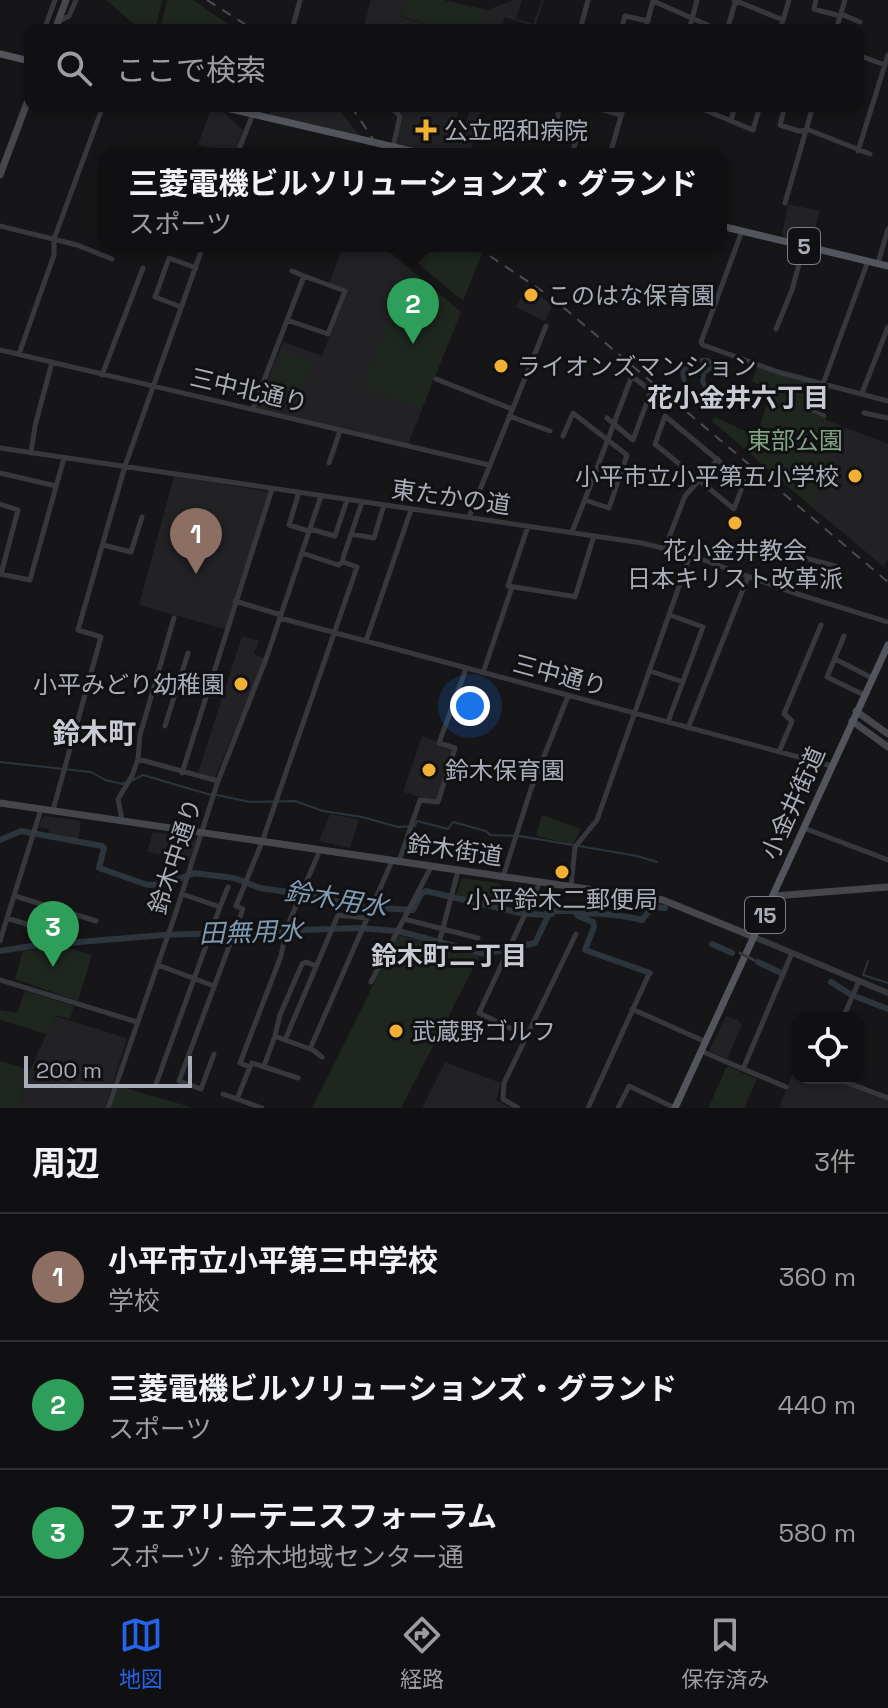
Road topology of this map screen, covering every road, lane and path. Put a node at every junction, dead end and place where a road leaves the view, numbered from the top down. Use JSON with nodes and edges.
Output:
{"nodes":[{"id":1,"x":55,"y":0,"type":"edge"},
{"id":2,"x":66,"y":0,"type":"edge"},
{"id":3,"x":76,"y":0,"type":"edge"},
{"id":4,"x":300,"y":0,"type":"edge"},
{"id":5,"x":588,"y":0,"type":"edge"},
{"id":6,"x":697,"y":0,"type":"edge"},
{"id":7,"x":735,"y":0,"type":"edge"},
{"id":8,"x":789,"y":0,"type":"edge"},
{"id":9,"x":816,"y":0,"type":"edge"},
{"id":10,"x":845,"y":0,"type":"edge"},
{"id":11,"x":654,"y":1,"type":"edge"},
{"id":12,"x":840,"y":15,"type":"junction"},
{"id":13,"x":692,"y":18,"type":"junction"},
{"id":14,"x":783,"y":20,"type":"junction"},
{"id":15,"x":648,"y":21,"type":"junction"},
{"id":16,"x":860,"y":22,"type":"dead end"},
{"id":17,"x":46,"y":24,"type":"edge"},
{"id":18,"x":57,"y":24,"type":"edge"},
{"id":19,"x":59,"y":24,"type":"edge"},
{"id":20,"x":294,"y":24,"type":"edge"},
{"id":21,"x":582,"y":24,"type":"edge"},
{"id":22,"x":623,"y":24,"type":"edge"},
{"id":23,"x":647,"y":24,"type":"edge"},
{"id":24,"x":690,"y":24,"type":"edge"},
{"id":25,"x":706,"y":24,"type":"edge"},
{"id":26,"x":729,"y":24,"type":"edge"},
{"id":27,"x":782,"y":24,"type":"edge"},
{"id":28,"x":838,"y":24,"type":"edge"},
{"id":29,"x":0,"y":54,"type":"edge"},
{"id":30,"x":888,"y":55,"type":"edge"},
{"id":31,"x":864,"y":57,"type":"edge"},
{"id":32,"x":24,"y":60,"type":"edge"},
{"id":33,"x":885,"y":65,"type":"junction"},
{"id":34,"x":24,"y":111,"type":"edge"},
{"id":35,"x":101,"y":112,"type":"edge"},
{"id":36,"x":244,"y":112,"type":"edge"},
{"id":37,"x":395,"y":112,"type":"edge"},
{"id":38,"x":559,"y":112,"type":"edge"},
{"id":39,"x":610,"y":112,"type":"edge"},
{"id":40,"x":622,"y":112,"type":"edge"},
{"id":41,"x":714,"y":112,"type":"edge"},
{"id":42,"x":733,"y":112,"type":"edge"},
{"id":43,"x":758,"y":112,"type":"edge"},
{"id":44,"x":783,"y":112,"type":"edge"},
{"id":45,"x":811,"y":112,"type":"edge"},
{"id":46,"x":253,"y":114,"type":"junction"},
{"id":47,"x":621,"y":115,"type":"junction"},
{"id":48,"x":731,"y":121,"type":"junction"},
{"id":49,"x":806,"y":132,"type":"junction"},
{"id":50,"x":393,"y":147,"type":"junction"},
{"id":51,"x":239,"y":148,"type":"edge"},
{"id":52,"x":397,"y":148,"type":"edge"},
{"id":53,"x":574,"y":148,"type":"edge"},
{"id":54,"x":612,"y":148,"type":"edge"},
{"id":55,"x":858,"y":151,"type":"junction"},
{"id":56,"x":870,"y":154,"type":"dead end"},
{"id":57,"x":0,"y":175,"type":"edge"},
{"id":58,"x":785,"y":203,"type":"dead end"},
{"id":59,"x":0,"y":226,"type":"edge"},
{"id":60,"x":727,"y":227,"type":"edge"},
{"id":61,"x":888,"y":229,"type":"edge"},
{"id":62,"x":743,"y":231,"type":"junction"},
{"id":63,"x":54,"y":239,"type":"junction"},
{"id":64,"x":804,"y":246,"type":"junction"},
{"id":65,"x":201,"y":252,"type":"edge"},
{"id":66,"x":112,"y":259,"type":"dead end"},
{"id":67,"x":868,"y":261,"type":"junction"},
{"id":68,"x":878,"y":263,"type":"junction"},
{"id":69,"x":888,"y":266,"type":"edge"},
{"id":70,"x":143,"y":268,"type":"dead end"},
{"id":71,"x":196,"y":268,"type":"junction"},
{"id":72,"x":292,"y":271,"type":"dead end"},
{"id":73,"x":304,"y":276,"type":"junction"},
{"id":74,"x":181,"y":307,"type":"junction"},
{"id":75,"x":287,"y":320,"type":"junction"},
{"id":76,"x":546,"y":326,"type":"dead end"},
{"id":77,"x":888,"y":327,"type":"edge"},
{"id":78,"x":776,"y":329,"type":"dead end"},
{"id":79,"x":0,"y":350,"type":"edge"},
{"id":80,"x":19,"y":354,"type":"junction"},
{"id":81,"x":52,"y":362,"type":"junction"},
{"id":82,"x":102,"y":375,"type":"junction"},
{"id":83,"x":436,"y":379,"type":"dead end"},
{"id":84,"x":823,"y":384,"type":"junction"},
{"id":85,"x":153,"y":387,"type":"junction"},
{"id":86,"x":862,"y":393,"type":"junction"},
{"id":87,"x":888,"y":401,"type":"edge"},
{"id":88,"x":253,"y":409,"type":"junction"},
{"id":89,"x":510,"y":412,"type":"junction"},
{"id":90,"x":864,"y":413,"type":"dead end"},
{"id":91,"x":825,"y":416,"type":"dead end"},
{"id":92,"x":607,"y":418,"type":"dead end"},
{"id":93,"x":888,"y":418,"type":"edge"},
{"id":94,"x":614,"y":423,"type":"junction"},
{"id":95,"x":340,"y":431,"type":"junction"},
{"id":96,"x":550,"y":431,"type":"dead end"},
{"id":97,"x":563,"y":436,"type":"dead end"},
{"id":98,"x":608,"y":441,"type":"junction"},
{"id":99,"x":0,"y":449,"type":"edge"},
{"id":100,"x":31,"y":453,"type":"junction"},
{"id":101,"x":64,"y":458,"type":"junction"},
{"id":102,"x":718,"y":459,"type":"junction"},
{"id":103,"x":329,"y":463,"type":"dead end"},
{"id":104,"x":489,"y":465,"type":"junction"},
{"id":105,"x":125,"y":466,"type":"junction"},
{"id":106,"x":0,"y":473,"type":"edge"},
{"id":107,"x":699,"y":481,"type":"junction"},
{"id":108,"x":56,"y":486,"type":"junction"},
{"id":109,"x":272,"y":489,"type":"junction"},
{"id":110,"x":299,"y":492,"type":"junction"},
{"id":111,"x":321,"y":496,"type":"junction"},
{"id":112,"x":347,"y":500,"type":"junction"},
{"id":113,"x":585,"y":500,"type":"junction"},
{"id":114,"x":362,"y":502,"type":"junction"},
{"id":115,"x":0,"y":504,"type":"edge"},
{"id":116,"x":384,"y":505,"type":"junction"},
{"id":117,"x":412,"y":509,"type":"junction"},
{"id":118,"x":142,"y":517,"type":"dead end"},
{"id":119,"x":469,"y":517,"type":"junction"},
{"id":120,"x":528,"y":526,"type":"junction"},
{"id":121,"x":309,"y":530,"type":"junction"},
{"id":122,"x":572,"y":532,"type":"junction"},
{"id":123,"x":351,"y":534,"type":"junction"},
{"id":124,"x":594,"y":536,"type":"junction"},
{"id":125,"x":103,"y":545,"type":"junction"},
{"id":126,"x":665,"y":548,"type":"junction"},
{"id":127,"x":302,"y":553,"type":"junction"},
{"id":128,"x":690,"y":555,"type":"junction"},
{"id":129,"x":801,"y":557,"type":"dead end"},
{"id":130,"x":343,"y":562,"type":"junction"},
{"id":131,"x":839,"y":567,"type":"dead end"},
{"id":132,"x":0,"y":574,"type":"edge"},
{"id":133,"x":748,"y":577,"type":"junction"},
{"id":134,"x":512,"y":587,"type":"junction"},
{"id":135,"x":235,"y":601,"type":"junction"},
{"id":136,"x":670,"y":615,"type":"junction"},
{"id":137,"x":281,"y":617,"type":"junction"},
{"id":138,"x":174,"y":618,"type":"dead end"},
{"id":139,"x":888,"y":622,"type":"edge"},
{"id":140,"x":821,"y":625,"type":"dead end"},
{"id":141,"x":334,"y":633,"type":"junction"},
{"id":142,"x":844,"y":636,"type":"dead end"},
{"id":143,"x":366,"y":641,"type":"junction"},
{"id":144,"x":888,"y":645,"type":"edge"},
{"id":145,"x":188,"y":653,"type":"dead end"},
{"id":146,"x":835,"y":659,"type":"junction"},
{"id":147,"x":466,"y":669,"type":"junction"},
{"id":148,"x":650,"y":671,"type":"junction"},
{"id":149,"x":483,"y":673,"type":"junction"},
{"id":150,"x":872,"y":678,"type":"junction"},
{"id":151,"x":683,"y":682,"type":"junction"},
{"id":152,"x":864,"y":695,"type":"junction"},
{"id":153,"x":568,"y":696,"type":"junction"},
{"id":154,"x":856,"y":711,"type":"junction"},
{"id":155,"x":635,"y":714,"type":"junction"},
{"id":156,"x":852,"y":721,"type":"junction"},
{"id":157,"x":668,"y":722,"type":"junction"},
{"id":158,"x":165,"y":726,"type":"dead end"},
{"id":159,"x":688,"y":728,"type":"junction"},
{"id":160,"x":888,"y":734,"type":"edge"},
{"id":161,"x":888,"y":747,"type":"edge"},
{"id":162,"x":779,"y":752,"type":"junction"},
{"id":163,"x":138,"y":759,"type":"junction"},
{"id":164,"x":832,"y":766,"type":"junction"},
{"id":165,"x":182,"y":773,"type":"junction"},
{"id":166,"x":218,"y":781,"type":"junction"},
{"id":167,"x":0,"y":803,"type":"edge"},
{"id":168,"x":41,"y":809,"type":"junction"},
{"id":169,"x":53,"y":810,"type":"junction"},
{"id":170,"x":122,"y":821,"type":"junction"},
{"id":171,"x":804,"y":828,"type":"junction"},
{"id":172,"x":202,"y":833,"type":"junction"},
{"id":173,"x":262,"y":842,"type":"junction"},
{"id":174,"x":320,"y":850,"type":"junction"},
{"id":175,"x":888,"y":860,"type":"edge"},
{"id":176,"x":395,"y":861,"type":"junction"},
{"id":177,"x":431,"y":867,"type":"junction"},
{"id":178,"x":458,"y":871,"type":"junction"},
{"id":179,"x":503,"y":877,"type":"junction"},
{"id":180,"x":540,"y":882,"type":"junction"},
{"id":181,"x":228,"y":887,"type":"dead end"},
{"id":182,"x":570,"y":887,"type":"junction"},
{"id":183,"x":888,"y":887,"type":"edge"},
{"id":184,"x":182,"y":894,"type":"junction"},
{"id":185,"x":15,"y":896,"type":"junction"},
{"id":186,"x":774,"y":896,"type":"junction"},
{"id":187,"x":220,"y":907,"type":"junction"},
{"id":188,"x":75,"y":915,"type":"junction"},
{"id":189,"x":7,"y":918,"type":"junction"},
{"id":190,"x":367,"y":918,"type":"junction"},
{"id":191,"x":404,"y":919,"type":"junction"},
{"id":192,"x":96,"y":921,"type":"dead end"},
{"id":193,"x":443,"y":930,"type":"junction"},
{"id":194,"x":576,"y":934,"type":"dead end"},
{"id":195,"x":754,"y":937,"type":"junction"},
{"id":196,"x":478,"y":938,"type":"dead end"},
{"id":197,"x":440,"y":939,"type":"dead end"},
{"id":198,"x":0,"y":941,"type":"edge"},
{"id":199,"x":740,"y":953,"type":"dead end"},
{"id":200,"x":792,"y":953,"type":"junction"},
{"id":201,"x":754,"y":960,"type":"dead end"},
{"id":202,"x":158,"y":965,"type":"junction"},
{"id":203,"x":316,"y":966,"type":"junction"},
{"id":204,"x":648,"y":976,"type":"dead end"},
{"id":205,"x":195,"y":979,"type":"junction"},
{"id":206,"x":0,"y":980,"type":"edge"},
{"id":207,"x":859,"y":981,"type":"junction"},
{"id":208,"x":371,"y":982,"type":"dead end"},
{"id":209,"x":214,"y":986,"type":"junction"},
{"id":210,"x":888,"y":993,"type":"edge"},
{"id":211,"x":632,"y":1009,"type":"junction"},
{"id":212,"x":846,"y":1012,"type":"edge"},
{"id":213,"x":137,"y":1022,"type":"junction"},
{"id":214,"x":275,"y":1036,"type":"junction"},
{"id":215,"x":527,"y":1036,"type":"junction"},
{"id":216,"x":285,"y":1040,"type":"junction"},
{"id":217,"x":706,"y":1042,"type":"junction"},
{"id":218,"x":310,"y":1049,"type":"junction"},
{"id":219,"x":701,"y":1051,"type":"junction"},
{"id":220,"x":214,"y":1054,"type":"dead end"},
{"id":221,"x":322,"y":1057,"type":"dead end"},
{"id":222,"x":264,"y":1066,"type":"junction"},
{"id":223,"x":250,"y":1067,"type":"junction"},
{"id":224,"x":743,"y":1069,"type":"junction"},
{"id":225,"x":298,"y":1078,"type":"dead end"},
{"id":226,"x":156,"y":1084,"type":"dead end"},
{"id":227,"x":851,"y":1084,"type":"edge"},
{"id":228,"x":786,"y":1087,"type":"dead end"},
{"id":229,"x":223,"y":1094,"type":"dead end"},
{"id":230,"x":888,"y":1098,"type":"edge"},
{"id":231,"x":237,"y":1099,"type":"junction"},
{"id":232,"x":108,"y":1108,"type":"edge"},
{"id":233,"x":262,"y":1108,"type":"edge"},
{"id":234,"x":518,"y":1108,"type":"edge"},
{"id":235,"x":588,"y":1108,"type":"edge"},
{"id":236,"x":618,"y":1108,"type":"edge"},
{"id":237,"x":675,"y":1108,"type":"edge"}],
"edges":[{"from":1,"to":17,"type":"street"},
{"from":2,"to":18,"type":"main road"},
{"from":3,"to":19,"type":"street"},
{"from":4,"to":20,"type":"street"},
{"from":5,"to":21,"type":"street"},
{"from":6,"to":13,"type":"street"},
{"from":7,"to":14,"type":"street"},
{"from":7,"to":26,"type":"street"},
{"from":8,"to":14,"type":"street"},
{"from":9,"to":12,"type":"street"},
{"from":10,"to":12,"type":"street"},
{"from":11,"to":13,"type":"street"},
{"from":11,"to":15,"type":"street"},
{"from":12,"to":16,"type":"street"},
{"from":12,"to":28,"type":"street"},
{"from":13,"to":24,"type":"street"},
{"from":13,"to":25,"type":"street"},
{"from":14,"to":27,"type":"street"},
{"from":15,"to":22,"type":"street"},
{"from":15,"to":23,"type":"street"},
{"from":29,"to":32,"type":"main road"},
{"from":30,"to":33,"type":"street"},
{"from":31,"to":33,"type":"street"},
{"from":33,"to":55,"type":"street"},
{"from":34,"to":57,"type":"main road"},
{"from":35,"to":63,"type":"street"},
{"from":36,"to":46,"type":"main road"},
{"from":37,"to":50,"type":"street"},
{"from":38,"to":53,"type":"street"},
{"from":39,"to":47,"type":"street"},
{"from":40,"to":47,"type":"street"},
{"from":41,"to":48,"type":"street"},
{"from":42,"to":48,"type":"street"},
{"from":43,"to":48,"type":"street"},
{"from":44,"to":49,"type":"street"},
{"from":45,"to":49,"type":"street"},
{"from":46,"to":50,"type":"main road"},
{"from":46,"to":51,"type":"street"},
{"from":47,"to":54,"type":"street"},
{"from":49,"to":55,"type":"street"},
{"from":49,"to":58,"type":"street"},
{"from":50,"to":52,"type":"main road"},
{"from":55,"to":56,"type":"street"},
{"from":59,"to":63,"type":"street"},
{"from":60,"to":62,"type":"main road","number":"5"},
{"from":61,"to":68,"type":"street"},
{"from":62,"to":64,"type":"main road","number":"5"},
{"from":62,"to":84,"type":"street"},
{"from":63,"to":66,"type":"street"},
{"from":63,"to":80,"type":"street"},
{"from":64,"to":67,"type":"main road","number":"5"},
{"from":64,"to":78,"type":"street"},
{"from":65,"to":71,"type":"street"},
{"from":67,"to":68,"type":"main road","number":"5"},
{"from":67,"to":84,"type":"street"},
{"from":68,"to":69,"type":"main road","number":"5"},
{"from":70,"to":82,"type":"street"},
{"from":71,"to":74,"type":"street"},
{"from":71,"to":74,"type":"street"},
{"from":72,"to":73,"type":"street"},
{"from":73,"to":75,"type":"street"},
{"from":73,"to":75,"type":"street"},
{"from":74,"to":85,"type":"street"},
{"from":75,"to":88,"type":"street"},
{"from":76,"to":89,"type":"street"},
{"from":77,"to":86,"type":"street"},
{"from":79,"to":80,"type":"street","name":"三中北通り"},
{"from":80,"to":81,"type":"street","name":"三中北通り"},
{"from":81,"to":82,"type":"street","name":"三中北通り"},
{"from":81,"to":100,"type":"street"},
{"from":82,"to":85,"type":"street","name":"三中北通り"},
{"from":83,"to":89,"type":"street"},
{"from":84,"to":86,"type":"street"},
{"from":84,"to":91,"type":"street"},
{"from":85,"to":88,"type":"street","name":"三中北通り"},
{"from":85,"to":105,"type":"street"},
{"from":86,"to":87,"type":"street"},
{"from":88,"to":95,"type":"street","name":"三中北通り"},
{"from":89,"to":96,"type":"street"},
{"from":89,"to":104,"type":"street"},
{"from":90,"to":93,"type":"street"},
{"from":92,"to":94,"type":"street"},
{"from":94,"to":94,"type":"street"},
{"from":94,"to":98,"type":"street"},
{"from":95,"to":103,"type":"street"},
{"from":95,"to":104,"type":"street","name":"三中北通り"},
{"from":97,"to":98,"type":"street"},
{"from":98,"to":113,"type":"street"},
{"from":98,"to":113,"type":"street"},
{"from":99,"to":100,"type":"street","name":"東たかの道"},
{"from":100,"to":101,"type":"street","name":"東たかの道"},
{"from":101,"to":105,"type":"street","name":"東たかの道"},
{"from":101,"to":108,"type":"street"},
{"from":102,"to":107,"type":"street"},
{"from":102,"to":107,"type":"street"},
{"from":102,"to":107,"type":"street"},
{"from":104,"to":119,"type":"street"},
{"from":105,"to":109,"type":"street","name":"東たかの道"},
{"from":105,"to":125,"type":"street"},
{"from":106,"to":108,"type":"street"},
{"from":107,"to":126,"type":"street"},
{"from":108,"to":132,"type":"street"},
{"from":109,"to":110,"type":"street","name":"東たかの道"},
{"from":109,"to":135,"type":"street"},
{"from":110,"to":111,"type":"street","name":"東たかの道"},
{"from":110,"to":121,"type":"street"},
{"from":111,"to":112,"type":"street","name":"東たかの道"},
{"from":111,"to":121,"type":"street","name":"鈴木中通り"},
{"from":112,"to":114,"type":"street","name":"東たかの道"},
{"from":112,"to":121,"type":"street"},
{"from":113,"to":122,"type":"street"},
{"from":114,"to":116,"type":"street","name":"東たかの道"},
{"from":114,"to":123,"type":"street"},
{"from":115,"to":132,"type":"street"},
{"from":116,"to":117,"type":"street","name":"東たかの道"},
{"from":116,"to":123,"type":"street"},
{"from":117,"to":119,"type":"street","name":"東たかの道"},
{"from":117,"to":143,"type":"street"},
{"from":118,"to":125,"type":"street"},
{"from":119,"to":120,"type":"street","name":"東たかの道"},
{"from":120,"to":122,"type":"street","name":"東たかの道"},
{"from":120,"to":134,"type":"street"},
{"from":121,"to":127,"type":"street","name":"鈴木中通り"},
{"from":122,"to":124,"type":"street","name":"東たかの道"},
{"from":123,"to":130,"type":"street"},
{"from":124,"to":126,"type":"street","name":"東たかの道"},
{"from":124,"to":134,"type":"street"},
{"from":125,"to":169,"type":"street"},
{"from":126,"to":128,"type":"street","name":"東たかの道"},
{"from":127,"to":130,"type":"street"},
{"from":127,"to":137,"type":"street","name":"鈴木中通り"},
{"from":128,"to":133,"type":"street","name":"東たかの道"},
{"from":128,"to":136,"type":"street"},
{"from":129,"to":131,"type":"street"},
{"from":130,"to":141,"type":"street"},
{"from":133,"to":139,"type":"street","name":"東たかの道"},
{"from":133,"to":159,"type":"street"},
{"from":134,"to":149,"type":"street"},
{"from":135,"to":137,"type":"street","name":"三中通り"},
{"from":135,"to":165,"type":"street"},
{"from":136,"to":148,"type":"street"},
{"from":136,"to":151,"type":"street"},
{"from":137,"to":141,"type":"street","name":"三中通り"},
{"from":137,"to":166,"type":"street","name":"鈴木中通り"},
{"from":138,"to":163,"type":"street"},
{"from":140,"to":162,"type":"street"},
{"from":141,"to":143,"type":"street","name":"三中通り"},
{"from":141,"to":173,"type":"street"},
{"from":142,"to":146,"type":"street"},
{"from":143,"to":147,"type":"street","name":"三中通り"},
{"from":144,"to":150,"type":"main road","name":"小金井街道","number":"15"},
{"from":145,"to":158,"type":"street"},
{"from":146,"to":150,"type":"street"},
{"from":146,"to":152,"type":"street"},
{"from":147,"to":149,"type":"street","name":"三中通り"},
{"from":147,"to":176,"type":"street"},
{"from":148,"to":151,"type":"street"},
{"from":148,"to":155,"type":"street"},
{"from":149,"to":153,"type":"street","name":"三中通り"},
{"from":150,"to":152,"type":"main road","name":"小金井街道","number":"15"},
{"from":151,"to":157,"type":"street"},
{"from":152,"to":154,"type":"main road","name":"小金井街道","number":"15"},
{"from":153,"to":155,"type":"street","name":"三中通り"},
{"from":153,"to":179,"type":"street"},
{"from":154,"to":156,"type":"main road","name":"小金井街道","number":"15"},
{"from":154,"to":160,"type":"main road"},
{"from":155,"to":157,"type":"street","name":"三中通り"},
{"from":155,"to":182,"type":"street"},
{"from":156,"to":161,"type":"main road"},
{"from":156,"to":164,"type":"main road","name":"小金井街道","number":"15"},
{"from":157,"to":159,"type":"street","name":"三中通り"},
{"from":159,"to":162,"type":"street","name":"三中通り"},
{"from":162,"to":164,"type":"street","name":"三中通り"},
{"from":163,"to":165,"type":"street"},
{"from":163,"to":170,"type":"street"},
{"from":164,"to":171,"type":"main road","name":"小金井街道","number":"15"},
{"from":165,"to":166,"type":"street"},
{"from":166,"to":172,"type":"street","name":"鈴木中通り"},
{"from":167,"to":168,"type":"main road","name":"鈴木街道"},
{"from":168,"to":169,"type":"main road","name":"鈴木街道"},
{"from":168,"to":185,"type":"street"},
{"from":169,"to":170,"type":"main road","name":"鈴木街道"},
{"from":170,"to":172,"type":"main road","name":"鈴木街道"},
{"from":171,"to":175,"type":"street"},
{"from":171,"to":186,"type":"main road","name":"小金井街道","number":"15"},
{"from":172,"to":173,"type":"main road","name":"鈴木街道"},
{"from":172,"to":184,"type":"street","name":"鈴木中通り"},
{"from":173,"to":174,"type":"main road","name":"鈴木街道"},
{"from":173,"to":209,"type":"street"},
{"from":174,"to":176,"type":"main road","name":"鈴木街道"},
{"from":174,"to":223,"type":"street"},
{"from":176,"to":177,"type":"main road","name":"鈴木街道"},
{"from":176,"to":190,"type":"street"},
{"from":177,"to":178,"type":"main road","name":"鈴木街道"},
{"from":177,"to":191,"type":"street"},
{"from":178,"to":179,"type":"main road","name":"鈴木街道"},
{"from":178,"to":193,"type":"street"},
{"from":179,"to":180,"type":"main road","name":"鈴木街道"},
{"from":180,"to":182,"type":"main road","name":"鈴木街道"},
{"from":180,"to":215,"type":"street"},
{"from":181,"to":187,"type":"street"},
{"from":182,"to":195,"type":"main road","name":"鈴木街道"},
{"from":183,"to":186,"type":"main road"},
{"from":184,"to":187,"type":"street"},
{"from":184,"to":202,"type":"street","name":"鈴木中通り"},
{"from":185,"to":188,"type":"street"},
{"from":185,"to":189,"type":"street"},
{"from":186,"to":195,"type":"main road","name":"小金井街道","number":"15"},
{"from":187,"to":205,"type":"street"},
{"from":188,"to":189,"type":"street"},
{"from":188,"to":192,"type":"street"},
{"from":189,"to":198,"type":"street"},
{"from":190,"to":203,"type":"street"},
{"from":190,"to":218,"type":"street"},
{"from":191,"to":193,"type":"street"},
{"from":191,"to":208,"type":"street"},
{"from":193,"to":196,"type":"street"},
{"from":193,"to":197,"type":"street"},
{"from":194,"to":215,"type":"street"},
{"from":195,"to":200,"type":"street","name":"鈴木街道"},
{"from":195,"to":217,"type":"main road","name":"小金井街道","number":"15"},
{"from":199,"to":201,"type":"street","bridge":true},
{"from":200,"to":207,"type":"street","name":"鈴木街道"},
{"from":200,"to":224,"type":"street"},
{"from":202,"to":205,"type":"street"},
{"from":202,"to":213,"type":"street","name":"鈴木中通り"},
{"from":203,"to":214,"type":"street"},
{"from":203,"to":216,"type":"street"},
{"from":204,"to":211,"type":"street"},
{"from":205,"to":209,"type":"street"},
{"from":205,"to":226,"type":"street"},
{"from":206,"to":213,"type":"street"},
{"from":207,"to":210,"type":"street","name":"鈴木街道"},
{"from":207,"to":212,"type":"street"},
{"from":209,"to":220,"type":"street"},
{"from":211,"to":217,"type":"street"},
{"from":211,"to":235,"type":"street"},
{"from":213,"to":232,"type":"street","name":"鈴木中通り"},
{"from":214,"to":216,"type":"street"},
{"from":214,"to":222,"type":"street"},
{"from":215,"to":234,"type":"street"},
{"from":216,"to":218,"type":"street"},
{"from":217,"to":219,"type":"main road","name":"小金井街道","number":"15"},
{"from":218,"to":221,"type":"street"},
{"from":219,"to":224,"type":"street"},
{"from":219,"to":237,"type":"main road","name":"小金井街道","number":"15"},
{"from":222,"to":223,"type":"street"},
{"from":222,"to":225,"type":"street"},
{"from":223,"to":231,"type":"street"},
{"from":224,"to":228,"type":"street"},
{"from":227,"to":230,"type":"street"},
{"from":229,"to":231,"type":"street"},
{"from":231,"to":233,"type":"street"},
{"from":236,"to":237,"type":"street"}]}
